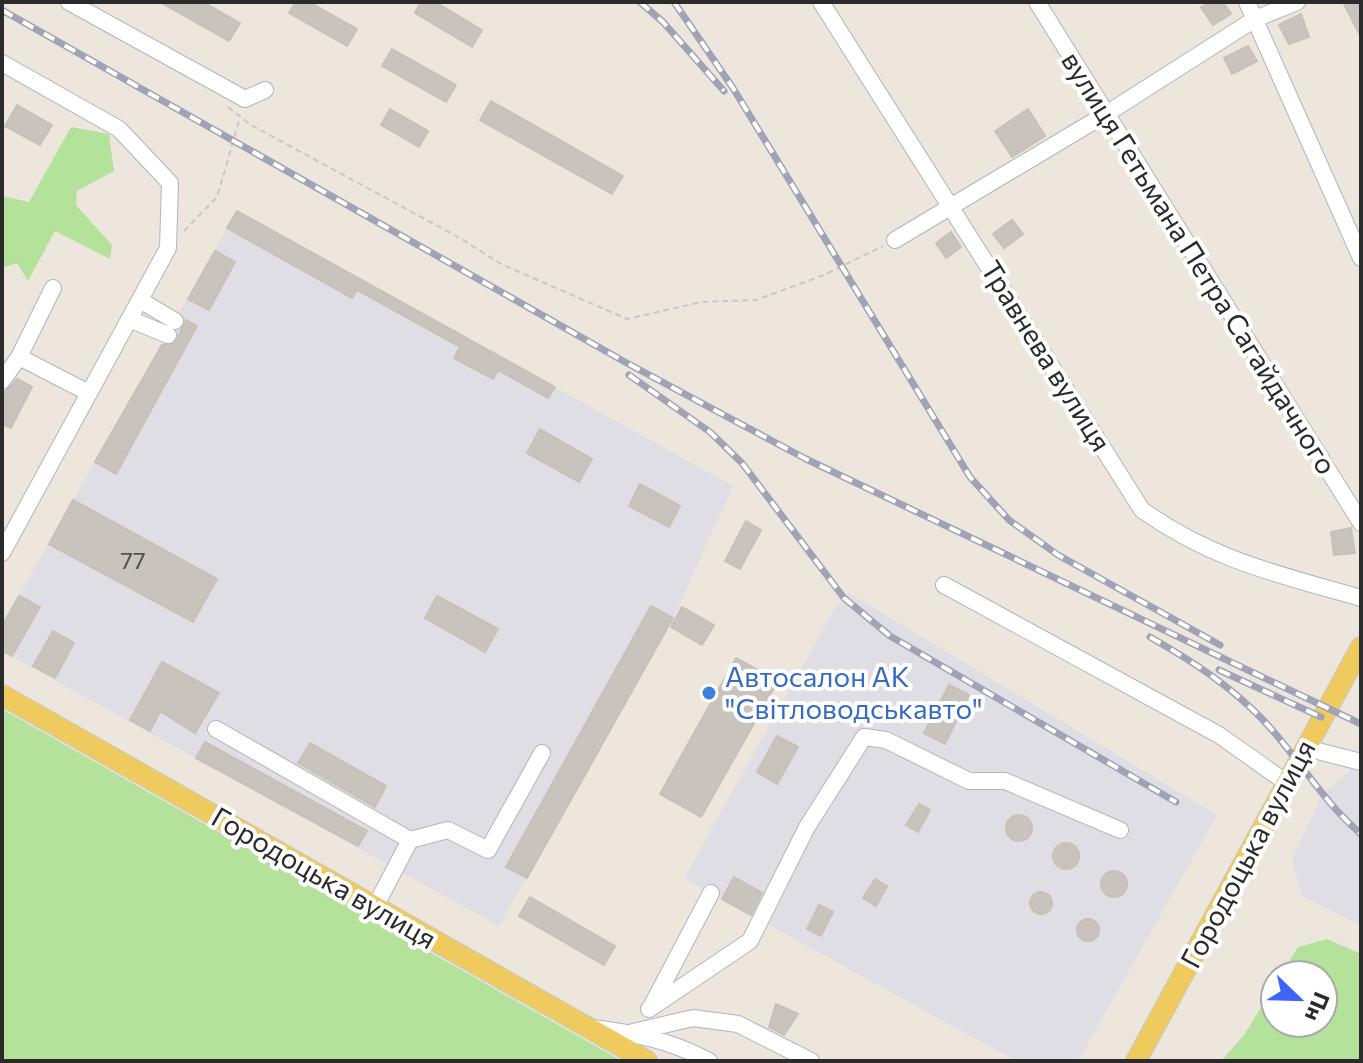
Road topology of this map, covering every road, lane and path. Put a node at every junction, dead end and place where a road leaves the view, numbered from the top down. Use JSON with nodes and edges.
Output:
{"nodes":[{"id":1,"x":69,"y":2,"type":"edge"},
{"id":2,"x":821,"y":2,"type":"edge"},
{"id":3,"x":1037,"y":2,"type":"edge"},
{"id":4,"x":1247,"y":2,"type":"edge"},
{"id":5,"x":1297,"y":2,"type":"edge"},
{"id":6,"x":1255,"y":19,"type":"junction"},
{"id":7,"x":2,"y":63,"type":"edge"},
{"id":8,"x":265,"y":90,"type":"dead end"},
{"id":9,"x":218,"y":99,"type":"dead end"},
{"id":10,"x":1106,"y":114,"type":"junction"},
{"id":11,"x":240,"y":117,"type":"junction"},
{"id":12,"x":953,"y":207,"type":"junction"},
{"id":13,"x":895,"y":240,"type":"joint"},
{"id":14,"x":168,"y":248,"type":"junction"},
{"id":15,"x":1361,"y":258,"type":"edge"},
{"id":16,"x":53,"y":288,"type":"dead end"},
{"id":17,"x":140,"y":300,"type":"junction"},
{"id":18,"x":129,"y":319,"type":"junction"},
{"id":19,"x":19,"y":357,"type":"junction"},
{"id":20,"x":2,"y":381,"type":"edge"},
{"id":21,"x":89,"y":393,"type":"junction"},
{"id":22,"x":1361,"y":523,"type":"edge"},
{"id":23,"x":2,"y":553,"type":"edge"},
{"id":24,"x":944,"y":585,"type":"dead end"},
{"id":25,"x":1361,"y":598,"type":"edge"},
{"id":26,"x":1361,"y":647,"type":"edge"},
{"id":27,"x":2,"y":695,"type":"edge"},
{"id":28,"x":216,"y":729,"type":"dead end"},
{"id":29,"x":1306,"y":748,"type":"junction"},
{"id":30,"x":542,"y":753,"type":"dead end"},
{"id":31,"x":1361,"y":762,"type":"edge"},
{"id":32,"x":1287,"y":783,"type":"junction"},
{"id":33,"x":1120,"y":830,"type":"dead end"},
{"id":34,"x":410,"y":840,"type":"junction"},
{"id":35,"x":711,"y":893,"type":"dead end"},
{"id":36,"x":375,"y":907,"type":"junction"},
{"id":37,"x":649,"y":1009,"type":"junction"},
{"id":38,"x":587,"y":1028,"type":"junction"},
{"id":39,"x":629,"y":1033,"type":"junction"},
{"id":40,"x":647,"y":1061,"type":"edge"},
{"id":41,"x":709,"y":1061,"type":"edge"},
{"id":42,"x":811,"y":1061,"type":"edge"},
{"id":43,"x":1136,"y":1061,"type":"edge"}],
"edges":[{"from":1,"to":8,"type":"street"},
{"from":2,"to":12,"type":"street","name":"Травнева вулиця"},
{"from":3,"to":10,"type":"street","name":"вулиця Гетьмана Петра Сагайдачного"},
{"from":4,"to":6,"type":"street"},
{"from":5,"to":6,"type":"street"},
{"from":6,"to":10,"type":"street"},
{"from":6,"to":15,"type":"street"},
{"from":7,"to":14,"type":"street"},
{"from":9,"to":11,"type":"path"},
{"from":10,"to":12,"type":"street"},
{"from":10,"to":22,"type":"street","name":"вулиця Гетьмана Петра Сагайдачного"},
{"from":11,"to":13,"type":"path"},
{"from":11,"to":14,"type":"path"},
{"from":12,"to":13,"type":"street"},
{"from":12,"to":25,"type":"street","name":"Травнева вулиця"},
{"from":14,"to":17,"type":"street"},
{"from":16,"to":19,"type":"street"},
{"from":17,"to":18,"type":"street"},
{"from":17,"to":18,"type":"street"},
{"from":18,"to":21,"type":"street"},
{"from":19,"to":20,"type":"street"},
{"from":19,"to":21,"type":"street"},
{"from":21,"to":23,"type":"street"},
{"from":24,"to":32,"type":"street"},
{"from":26,"to":29,"type":"main road","name":"Городоцька вулиця"},
{"from":27,"to":36,"type":"main road","name":"Городоцька вулиця"},
{"from":28,"to":34,"type":"street"},
{"from":29,"to":31,"type":"street"},
{"from":29,"to":32,"type":"main road","name":"Городоцька вулиця"},
{"from":30,"to":34,"type":"street"},
{"from":32,"to":43,"type":"main road","name":"Городоцька вулиця"},
{"from":33,"to":37,"type":"street"},
{"from":34,"to":36,"type":"street"},
{"from":35,"to":37,"type":"street"},
{"from":36,"to":38,"type":"main road","name":"Городоцька вулиця"},
{"from":37,"to":39,"type":"street"},
{"from":38,"to":39,"type":"street"},
{"from":38,"to":40,"type":"main road","name":"Городоцька вулиця"},
{"from":39,"to":41,"type":"street"},
{"from":39,"to":42,"type":"street"}]}
